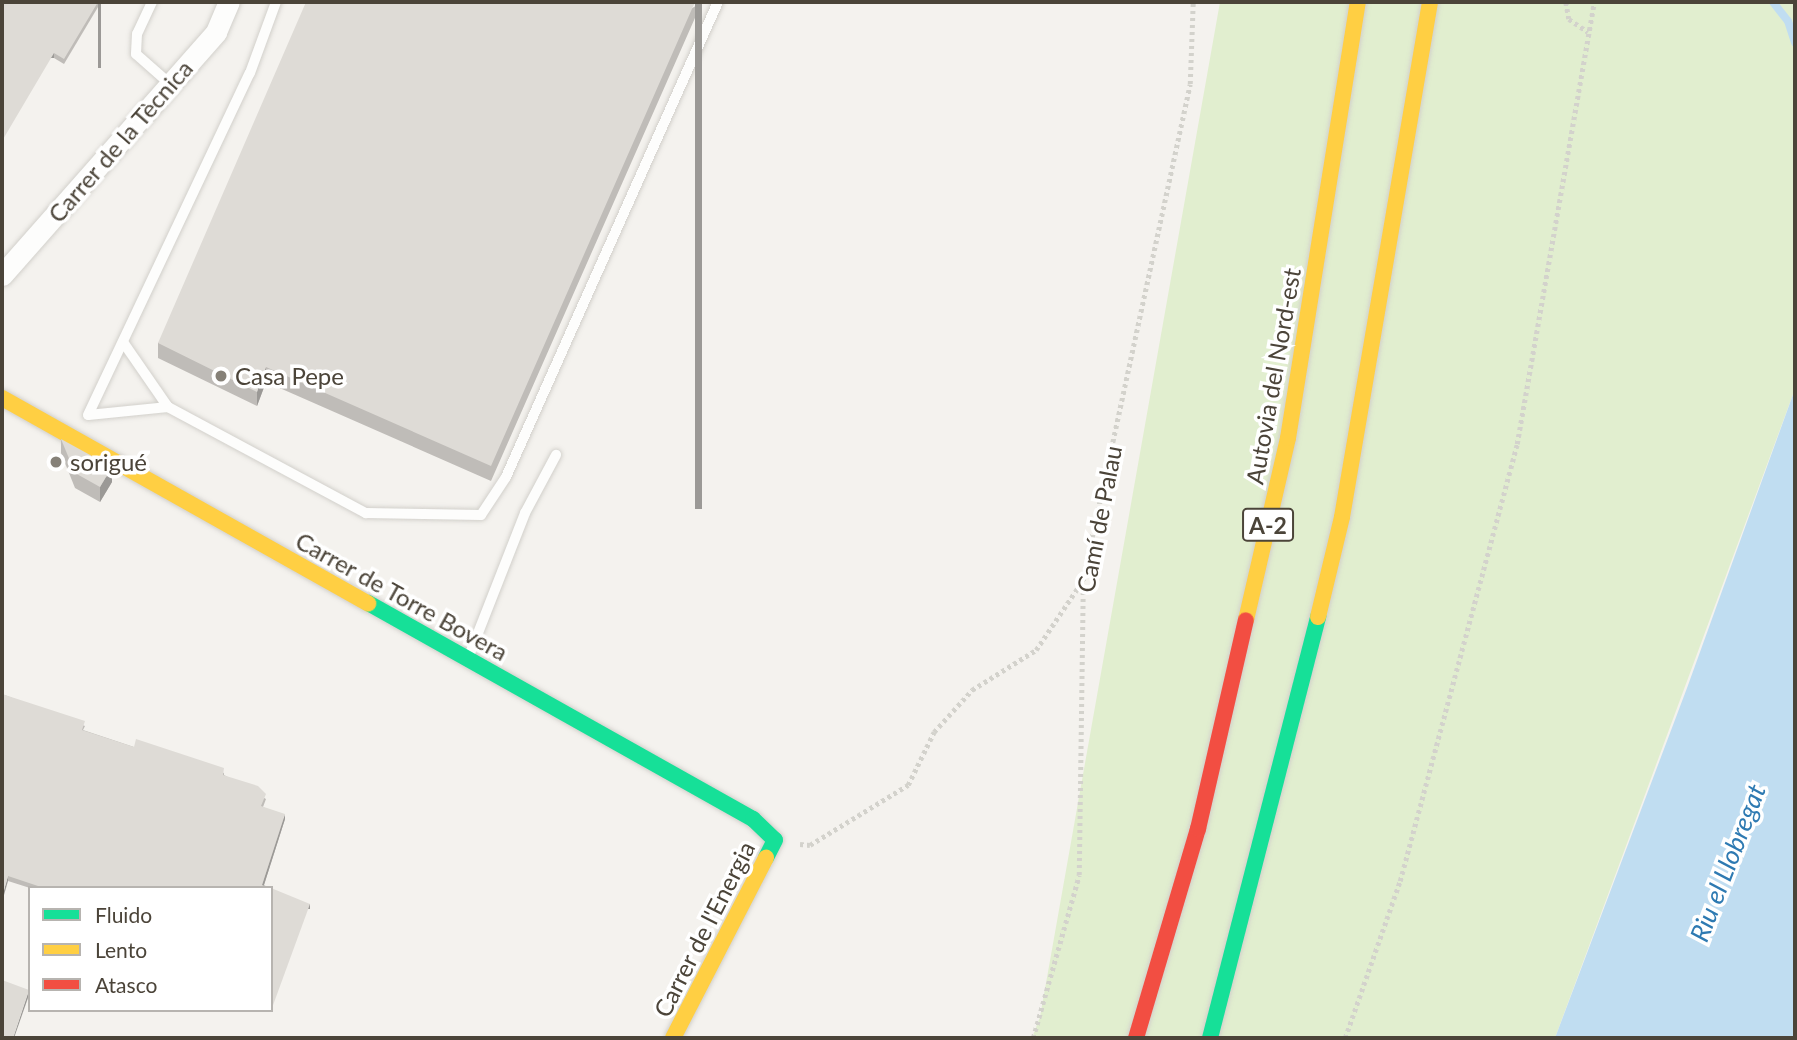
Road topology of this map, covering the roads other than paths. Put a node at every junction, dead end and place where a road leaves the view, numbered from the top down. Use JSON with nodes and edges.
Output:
{"nodes":[{"id":1,"x":152,"y":2,"type":"edge"},
{"id":2,"x":229,"y":2,"type":"edge"},
{"id":3,"x":275,"y":2,"type":"edge"},
{"id":4,"x":718,"y":2,"type":"edge"},
{"id":5,"x":1358,"y":2,"type":"edge"},
{"id":6,"x":1430,"y":2,"type":"edge"},
{"id":7,"x":170,"y":84,"type":"junction"},
{"id":8,"x":2,"y":275,"type":"edge"},
{"id":9,"x":123,"y":342,"type":"junction"},
{"id":10,"x":2,"y":398,"type":"edge"},
{"id":11,"x":167,"y":407,"type":"junction"},
{"id":12,"x":88,"y":415,"type":"junction"},
{"id":13,"x":75,"y":440,"type":"junction"},
{"id":14,"x":556,"y":455,"type":"dead end"},
{"id":15,"x":467,"y":659,"type":"junction"},
{"id":16,"x":775,"y":840,"type":"joint"},
{"id":17,"x":673,"y":1038,"type":"edge"},
{"id":18,"x":1136,"y":1038,"type":"edge"},
{"id":19,"x":1210,"y":1038,"type":"edge"}],
"edges":[{"from":1,"to":7,"type":"lane"},
{"from":2,"to":7,"type":"street","name":"Carrer de la Tècnica"},
{"from":3,"to":9,"type":"lane"},
{"from":4,"to":11,"type":"lane"},
{"from":5,"to":18,"type":"main road","name":"Autovia del Nord-est","number":"A-2"},
{"from":6,"to":19,"type":"main road"},
{"from":7,"to":8,"type":"street","name":"Carrer de la Tècnica"},
{"from":9,"to":11,"type":"lane"},
{"from":9,"to":12,"type":"lane"},
{"from":10,"to":13,"type":"main road","name":"Carrer de Torre Bovera"},
{"from":11,"to":12,"type":"lane"},
{"from":12,"to":13,"type":"lane"},
{"from":13,"to":15,"type":"main road","name":"Carrer de Torre Bovera"},
{"from":14,"to":15,"type":"lane"},
{"from":15,"to":16,"type":"main road","name":"Carrer de Torre Bovera"},
{"from":16,"to":17,"type":"main road","name":"Carrer de l'Energia"}]}
